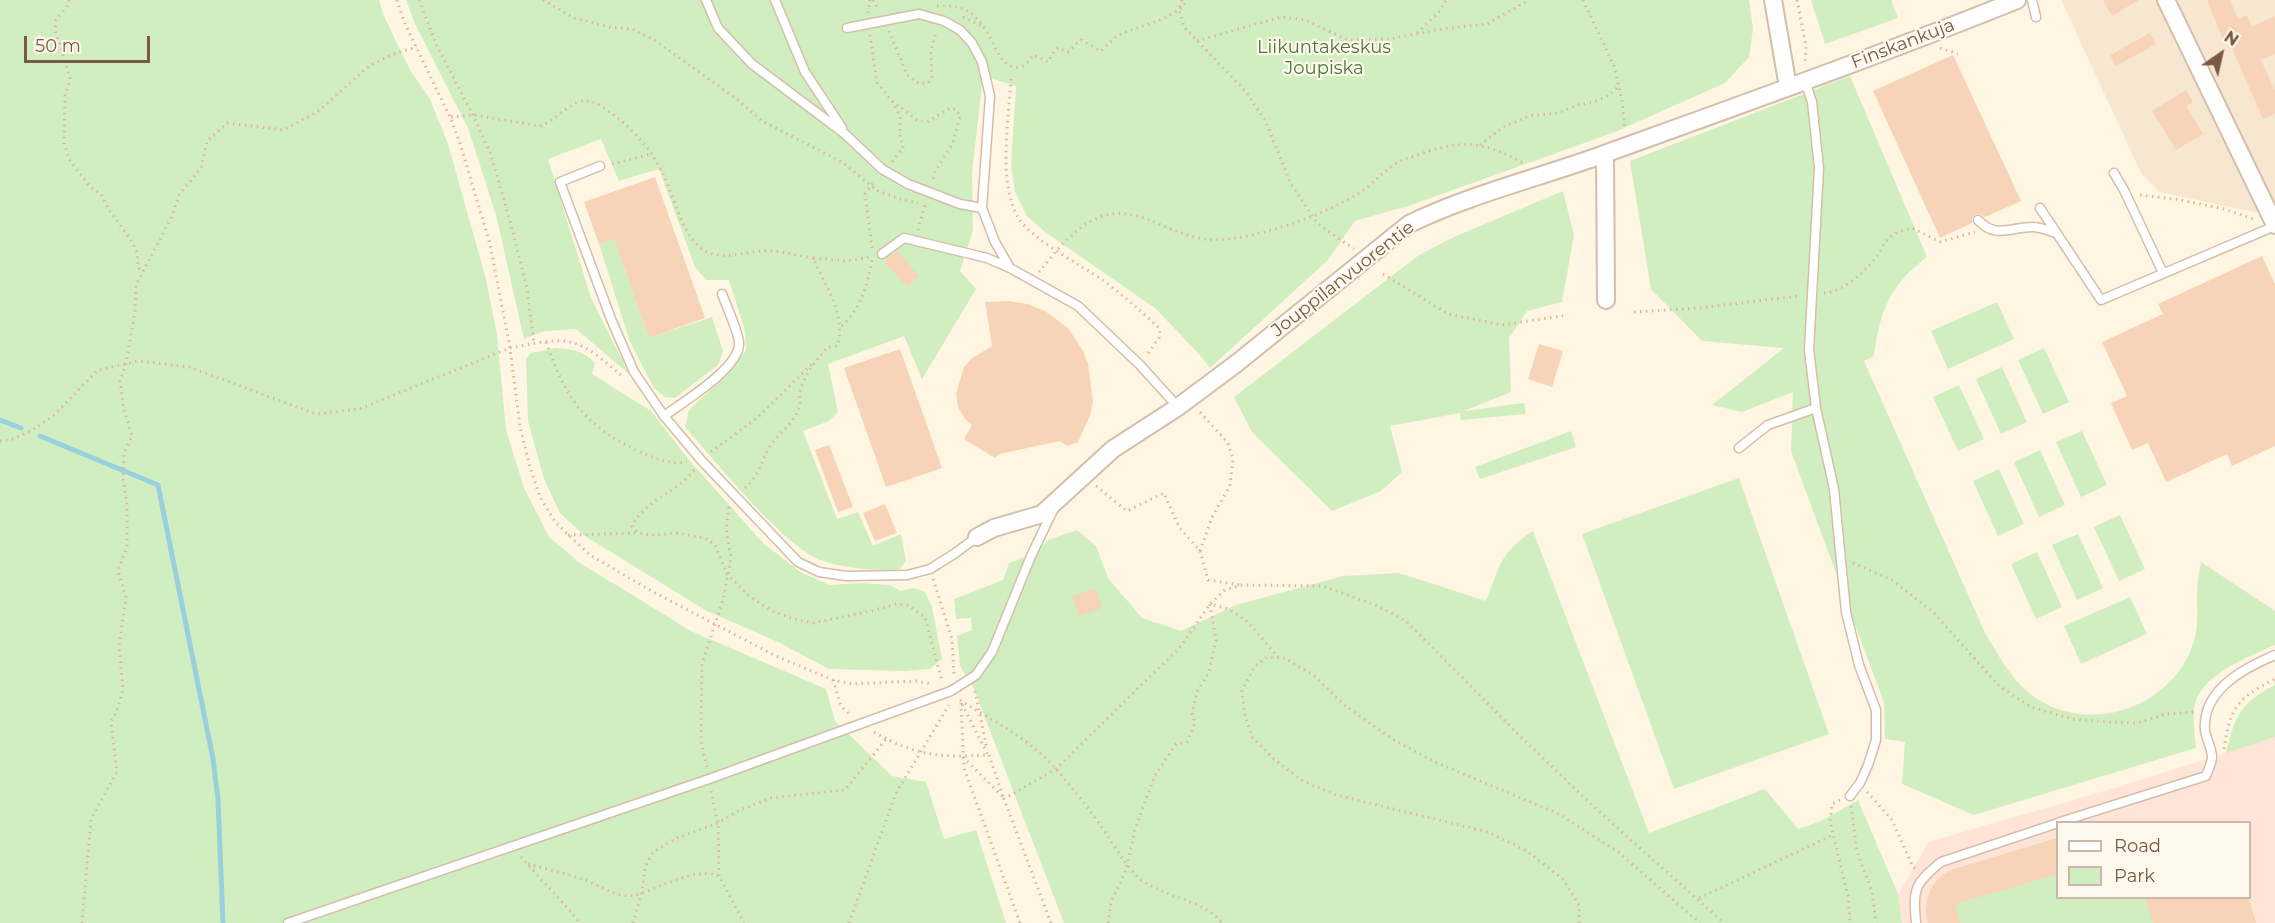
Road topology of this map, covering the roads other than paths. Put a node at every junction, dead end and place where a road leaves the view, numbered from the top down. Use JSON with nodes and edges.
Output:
{"nodes":[{"id":1,"x":706,"y":0,"type":"edge"},
{"id":2,"x":775,"y":0,"type":"edge"},
{"id":3,"x":1773,"y":0,"type":"edge"},
{"id":4,"x":2017,"y":0,"type":"edge"},
{"id":5,"x":2032,"y":0,"type":"edge"},
{"id":6,"x":2166,"y":0,"type":"edge"},
{"id":7,"x":2036,"y":17,"type":"dead end"},
{"id":8,"x":847,"y":28,"type":"dead end"},
{"id":9,"x":1805,"y":80,"type":"junction"},
{"id":10,"x":1788,"y":87,"type":"junction"},
{"id":11,"x":848,"y":136,"type":"junction"},
{"id":12,"x":1605,"y":154,"type":"junction"},
{"id":13,"x":600,"y":166,"type":"road end"},
{"id":14,"x":2114,"y":173,"type":"dead end"},
{"id":15,"x":982,"y":208,"type":"junction"},
{"id":16,"x":2040,"y":208,"type":"dead end"},
{"id":17,"x":1978,"y":220,"type":"dead end"},
{"id":18,"x":2272,"y":225,"type":"edge"},
{"id":19,"x":2056,"y":233,"type":"junction"},
{"id":20,"x":877,"y":255,"type":"road end"},
{"id":21,"x":1010,"y":268,"type":"junction"},
{"id":22,"x":2163,"y":273,"type":"junction"},
{"id":23,"x":722,"y":294,"type":"dead end"},
{"id":24,"x":1606,"y":300,"type":"dead end"},
{"id":25,"x":1178,"y":407,"type":"junction"},
{"id":26,"x":1816,"y":408,"type":"junction"},
{"id":27,"x":664,"y":416,"type":"junction"},
{"id":28,"x":1739,"y":448,"type":"dead end"},
{"id":29,"x":1055,"y":501,"type":"junction"},
{"id":30,"x":977,"y":537,"type":"joint"},
{"id":31,"x":2275,"y":655,"type":"edge"},
{"id":32,"x":1850,"y":795,"type":"road end"},
{"id":33,"x":2065,"y":821,"type":"edge"},
{"id":34,"x":2056,"y":824,"type":"edge"},
{"id":35,"x":288,"y":923,"type":"edge"},
{"id":36,"x":1916,"y":923,"type":"edge"}],
"edges":[{"from":1,"to":11,"type":"lane"},
{"from":2,"to":11,"type":"lane"},
{"from":3,"to":10,"type":"street"},
{"from":4,"to":9,"type":"street","name":"Finskankuja"},
{"from":5,"to":7,"type":"lane"},
{"from":6,"to":18,"type":"street"},
{"from":8,"to":15,"type":"lane"},
{"from":9,"to":10,"type":"street","name":"Finskankuja"},
{"from":9,"to":26,"type":"lane"},
{"from":10,"to":12,"type":"street","name":"Jouppilanvuorentie"},
{"from":11,"to":15,"type":"lane"},
{"from":12,"to":24,"type":"street"},
{"from":12,"to":25,"type":"street","name":"Jouppilanvuorentie"},
{"from":13,"to":27,"type":"lane"},
{"from":14,"to":22,"type":"lane"},
{"from":15,"to":21,"type":"lane"},
{"from":16,"to":19,"type":"lane"},
{"from":17,"to":19,"type":"lane"},
{"from":18,"to":22,"type":"lane"},
{"from":19,"to":22,"type":"lane"},
{"from":20,"to":21,"type":"lane"},
{"from":21,"to":25,"type":"lane"},
{"from":23,"to":27,"type":"lane"},
{"from":25,"to":29,"type":"street","name":"Jouppilanvuorentie"},
{"from":26,"to":28,"type":"lane"},
{"from":26,"to":32,"type":"lane"},
{"from":27,"to":30,"type":"lane"},
{"from":29,"to":30,"type":"street","name":"Jouppilanvuorentie"},
{"from":29,"to":35,"type":"lane"},
{"from":31,"to":33,"type":"lane"},
{"from":34,"to":36,"type":"lane"}]}
